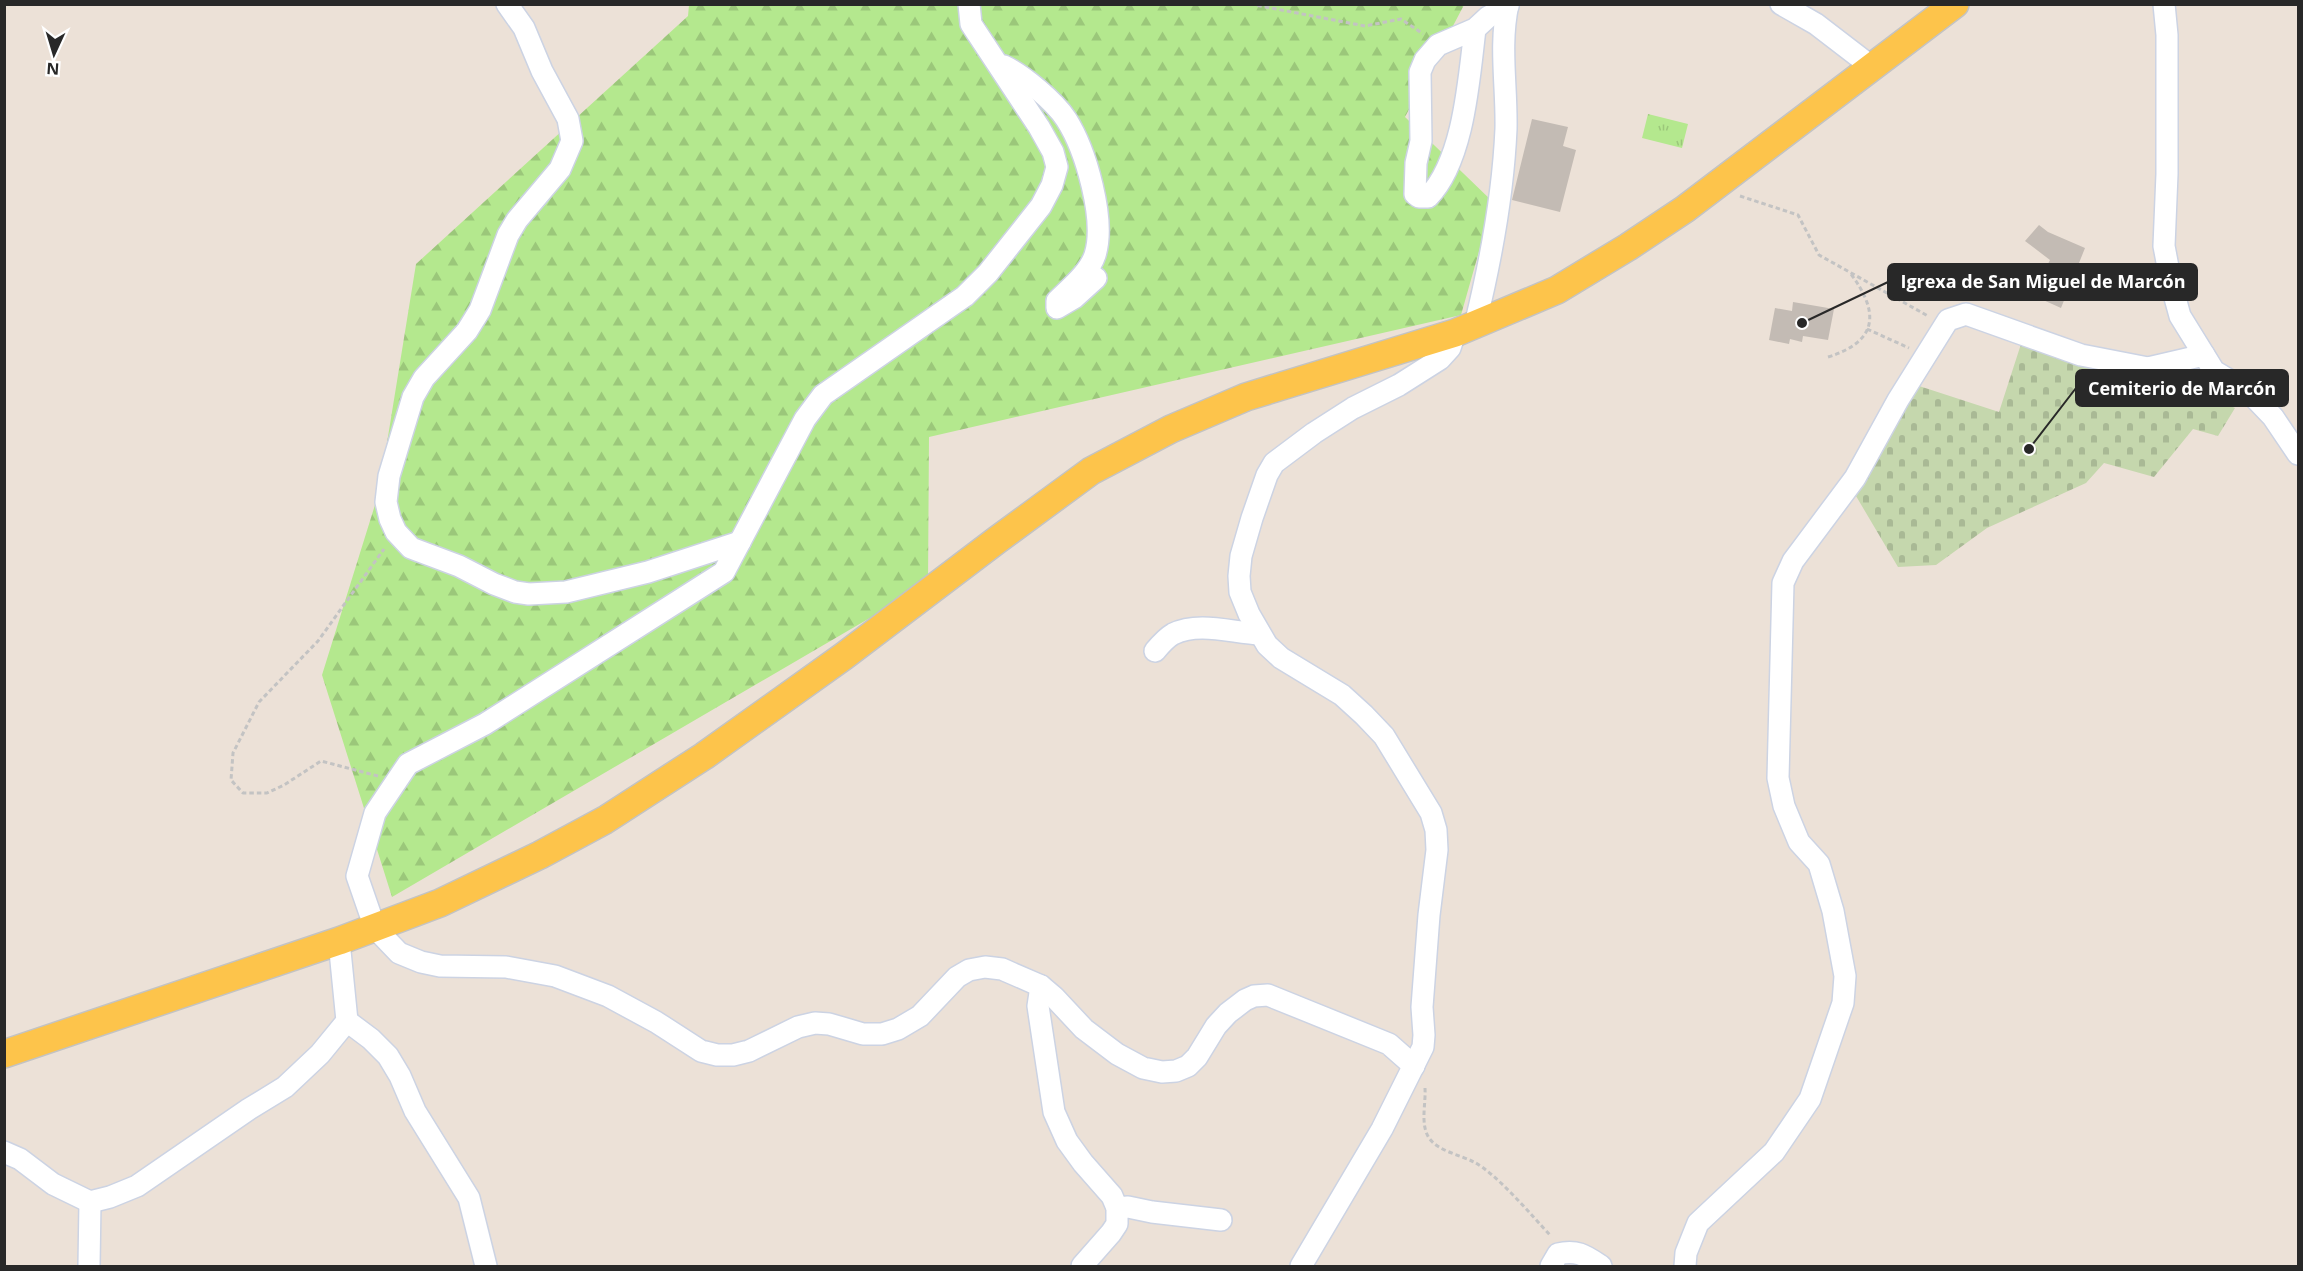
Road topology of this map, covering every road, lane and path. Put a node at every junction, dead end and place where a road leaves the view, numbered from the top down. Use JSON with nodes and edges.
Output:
{"nodes":[{"id":1,"x":507,"y":4,"type":"edge"},
{"id":2,"x":969,"y":4,"type":"edge"},
{"id":3,"x":1250,"y":4,"type":"edge"},
{"id":4,"x":1781,"y":4,"type":"edge"},
{"id":5,"x":1955,"y":4,"type":"edge"},
{"id":6,"x":2164,"y":4,"type":"edge"},
{"id":7,"x":1508,"y":5,"type":"edge"},
{"id":8,"x":1474,"y":29,"type":"junction"},
{"id":9,"x":1438,"y":45,"type":"junction"},
{"id":10,"x":997,"y":62,"type":"junction"},
{"id":11,"x":1872,"y":67,"type":"junction"},
{"id":12,"x":1738,"y":195,"type":"dead end"},
{"id":13,"x":1850,"y":272,"type":"junction"},
{"id":14,"x":1096,"y":278,"type":"dead end"},
{"id":15,"x":1945,"y":325,"type":"junction"},
{"id":16,"x":1465,"y":329,"type":"junction"},
{"id":17,"x":1868,"y":329,"type":"junction"},
{"id":18,"x":2204,"y":355,"type":"junction"},
{"id":19,"x":1925,"y":356,"type":"junction"},
{"id":20,"x":1828,"y":357,"type":"dead end"},
{"id":21,"x":2298,"y":454,"type":"edge"},
{"id":22,"x":396,"y":532,"type":"junction"},
{"id":23,"x":740,"y":542,"type":"junction"},
{"id":24,"x":1260,"y":634,"type":"junction"},
{"id":25,"x":1155,"y":651,"type":"dead end"},
{"id":26,"x":397,"y":781,"type":"junction"},
{"id":27,"x":375,"y":928,"type":"junction"},
{"id":28,"x":339,"y":941,"type":"junction"},
{"id":29,"x":1041,"y":986,"type":"junction"},
{"id":30,"x":346,"y":1021,"type":"junction"},
{"id":31,"x":4,"y":1054,"type":"edge"},
{"id":32,"x":1419,"y":1056,"type":"junction"},
{"id":33,"x":4,"y":1152,"type":"edge"},
{"id":34,"x":90,"y":1202,"type":"junction"},
{"id":35,"x":1117,"y":1208,"type":"junction"},
{"id":36,"x":1221,"y":1220,"type":"dead end"},
{"id":37,"x":1566,"y":1251,"type":"junction"},
{"id":38,"x":89,"y":1266,"type":"edge"},
{"id":39,"x":486,"y":1266,"type":"edge"},
{"id":40,"x":1082,"y":1266,"type":"edge"},
{"id":41,"x":1301,"y":1266,"type":"edge"},
{"id":42,"x":1551,"y":1266,"type":"edge"},
{"id":43,"x":1601,"y":1266,"type":"edge"},
{"id":44,"x":1686,"y":1266,"type":"edge"}],
"edges":[{"from":1,"to":22,"type":"street"},
{"from":2,"to":10,"type":"street"},
{"from":3,"to":9,"type":"path"},
{"from":4,"to":11,"type":"street"},
{"from":5,"to":11,"type":"main road"},
{"from":6,"to":18,"type":"street"},
{"from":7,"to":8,"type":"street"},
{"from":7,"to":16,"type":"street"},
{"from":8,"to":9,"type":"street"},
{"from":8,"to":9,"type":"street"},
{"from":10,"to":14,"type":"street"},
{"from":10,"to":23,"type":"street"},
{"from":11,"to":16,"type":"main road"},
{"from":12,"to":13,"type":"path"},
{"from":13,"to":15,"type":"path"},
{"from":13,"to":17,"type":"path"},
{"from":15,"to":18,"type":"street"},
{"from":15,"to":19,"type":"street"},
{"from":16,"to":24,"type":"street"},
{"from":16,"to":27,"type":"main road"},
{"from":17,"to":19,"type":"path"},
{"from":17,"to":20,"type":"path"},
{"from":18,"to":21,"type":"street"},
{"from":19,"to":44,"type":"street"},
{"from":22,"to":23,"type":"street"},
{"from":22,"to":26,"type":"path"},
{"from":23,"to":26,"type":"street"},
{"from":24,"to":25,"type":"street"},
{"from":24,"to":32,"type":"street"},
{"from":26,"to":27,"type":"street"},
{"from":27,"to":28,"type":"main road"},
{"from":27,"to":29,"type":"street"},
{"from":28,"to":30,"type":"street"},
{"from":28,"to":31,"type":"main road"},
{"from":29,"to":32,"type":"street"},
{"from":29,"to":35,"type":"street"},
{"from":30,"to":34,"type":"street"},
{"from":30,"to":39,"type":"street"},
{"from":32,"to":37,"type":"path"},
{"from":32,"to":41,"type":"street"},
{"from":33,"to":34,"type":"street"},
{"from":34,"to":38,"type":"street"},
{"from":35,"to":36,"type":"street"},
{"from":35,"to":40,"type":"street"},
{"from":37,"to":42,"type":"street"},
{"from":37,"to":43,"type":"street"}]}
